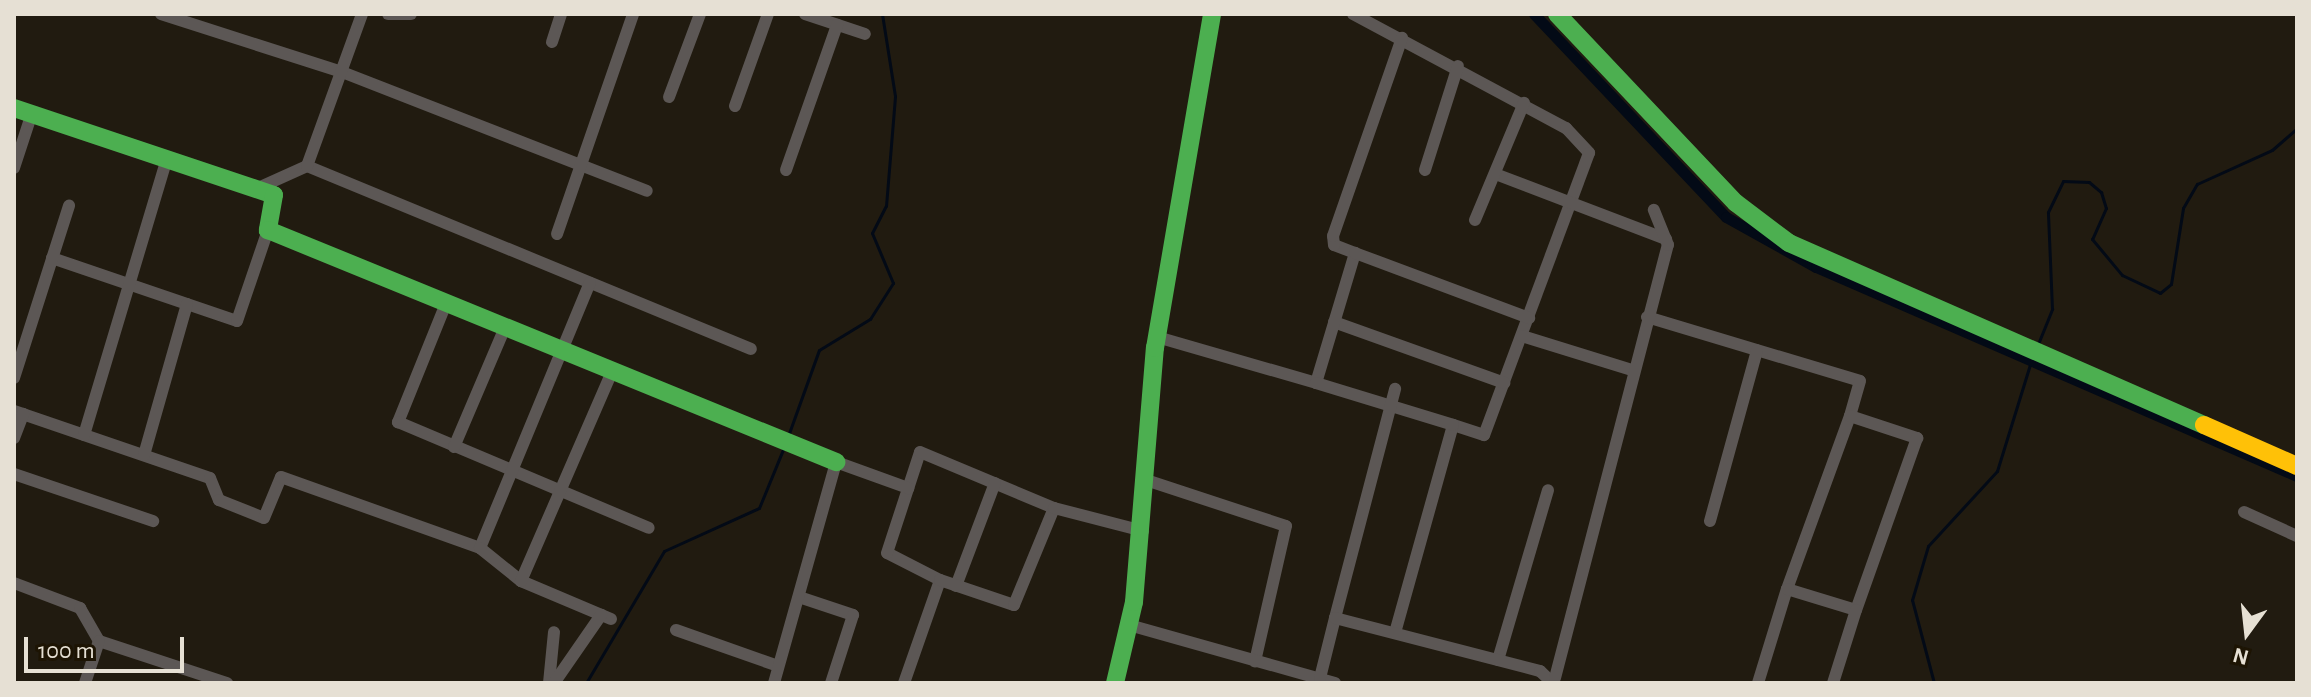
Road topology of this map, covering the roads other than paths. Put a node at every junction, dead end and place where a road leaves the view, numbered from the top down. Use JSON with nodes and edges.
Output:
{"nodes":[{"id":1,"x":161,"y":14,"type":"edge"},
{"id":2,"x":362,"y":14,"type":"edge"},
{"id":3,"x":388,"y":14,"type":"edge"},
{"id":4,"x":411,"y":14,"type":"edge"},
{"id":5,"x":561,"y":14,"type":"edge"},
{"id":6,"x":633,"y":14,"type":"edge"},
{"id":7,"x":700,"y":14,"type":"edge"},
{"id":8,"x":768,"y":14,"type":"edge"},
{"id":9,"x":805,"y":14,"type":"edge"},
{"id":10,"x":1212,"y":14,"type":"edge"},
{"id":11,"x":1353,"y":14,"type":"edge"},
{"id":12,"x":1557,"y":14,"type":"edge"},
{"id":13,"x":837,"y":25,"type":"junction"},
{"id":14,"x":865,"y":34,"type":"dead end"},
{"id":15,"x":1402,"y":38,"type":"junction"},
{"id":16,"x":552,"y":42,"type":"dead end"},
{"id":17,"x":1458,"y":66,"type":"junction"},
{"id":18,"x":342,"y":72,"type":"junction"},
{"id":19,"x":669,"y":97,"type":"dead end"},
{"id":20,"x":1524,"y":103,"type":"junction"},
{"id":21,"x":735,"y":106,"type":"dead end"},
{"id":22,"x":23,"y":111,"type":"edge"},
{"id":23,"x":167,"y":159,"type":"junction"},
{"id":24,"x":307,"y":166,"type":"junction"},
{"id":25,"x":579,"y":167,"type":"junction"},
{"id":26,"x":14,"y":168,"type":"edge"},
{"id":27,"x":786,"y":170,"type":"dead end"},
{"id":28,"x":1425,"y":170,"type":"dead end"},
{"id":29,"x":1498,"y":175,"type":"junction"},
{"id":30,"x":256,"y":189,"type":"junction"},
{"id":31,"x":647,"y":191,"type":"dead end"},
{"id":32,"x":1572,"y":204,"type":"junction"},
{"id":33,"x":69,"y":206,"type":"dead end"},
{"id":34,"x":1654,"y":210,"type":"dead end"},
{"id":35,"x":1475,"y":220,"type":"dead end"},
{"id":36,"x":268,"y":230,"type":"junction"},
{"id":37,"x":557,"y":234,"type":"dead end"},
{"id":38,"x":1666,"y":239,"type":"junction"},
{"id":39,"x":1355,"y":253,"type":"junction"},
{"id":40,"x":52,"y":258,"type":"junction"},
{"id":41,"x":590,"y":283,"type":"junction"},
{"id":42,"x":129,"y":286,"type":"junction"},
{"id":43,"x":447,"y":301,"type":"junction"},
{"id":44,"x":187,"y":304,"type":"junction"},
{"id":45,"x":1647,"y":317,"type":"junction"},
{"id":46,"x":1529,"y":318,"type":"junction"},
{"id":47,"x":1334,"y":322,"type":"junction"},
{"id":48,"x":506,"y":325,"type":"junction"},
{"id":49,"x":1522,"y":336,"type":"junction"},
{"id":50,"x":1157,"y":337,"type":"junction"},
{"id":51,"x":751,"y":349,"type":"dead end"},
{"id":52,"x":566,"y":350,"type":"junction"},
{"id":53,"x":1757,"y":350,"type":"junction"},
{"id":54,"x":613,"y":369,"type":"junction"},
{"id":55,"x":1632,"y":370,"type":"junction"},
{"id":56,"x":14,"y":378,"type":"edge"},
{"id":57,"x":1316,"y":383,"type":"junction"},
{"id":58,"x":1504,"y":383,"type":"junction"},
{"id":59,"x":1395,"y":389,"type":"dead end"},
{"id":60,"x":1391,"y":404,"type":"junction"},
{"id":61,"x":18,"y":412,"type":"edge"},
{"id":62,"x":1850,"y":416,"type":"junction"},
{"id":63,"x":1453,"y":425,"type":"junction"},
{"id":64,"x":84,"y":435,"type":"junction"},
{"id":65,"x":14,"y":438,"type":"edge"},
{"id":66,"x":454,"y":447,"type":"junction"},
{"id":67,"x":144,"y":455,"type":"junction"},
{"id":68,"x":836,"y":462,"type":"junction"},
{"id":69,"x":2297,"y":466,"type":"edge"},
{"id":70,"x":512,"y":472,"type":"junction"},
{"id":71,"x":14,"y":474,"type":"edge"},
{"id":72,"x":1149,"y":481,"type":"junction"},
{"id":73,"x":995,"y":483,"type":"junction"},
{"id":74,"x":908,"y":488,"type":"junction"},
{"id":75,"x":1548,"y":490,"type":"dead end"},
{"id":76,"x":559,"y":493,"type":"junction"},
{"id":77,"x":1054,"y":508,"type":"junction"},
{"id":78,"x":2244,"y":512,"type":"dead end"},
{"id":79,"x":153,"y":521,"type":"dead end"},
{"id":80,"x":1710,"y":521,"type":"dead end"},
{"id":81,"x":649,"y":528,"type":"dead end"},
{"id":82,"x":1143,"y":531,"type":"junction"},
{"id":83,"x":2297,"y":536,"type":"edge"},
{"id":84,"x":480,"y":548,"type":"junction"},
{"id":85,"x":940,"y":580,"type":"junction"},
{"id":86,"x":521,"y":581,"type":"junction"},
{"id":87,"x":14,"y":583,"type":"edge"},
{"id":88,"x":956,"y":586,"type":"junction"},
{"id":89,"x":1787,"y":589,"type":"junction"},
{"id":90,"x":799,"y":597,"type":"junction"},
{"id":91,"x":1856,"y":610,"type":"junction"},
{"id":92,"x":1335,"y":618,"type":"junction"},
{"id":93,"x":1129,"y":625,"type":"junction"},
{"id":94,"x":676,"y":630,"type":"dead end"},
{"id":95,"x":554,"y":632,"type":"dead end"},
{"id":96,"x":1395,"y":633,"type":"junction"},
{"id":97,"x":99,"y":641,"type":"junction"},
{"id":98,"x":1498,"y":660,"type":"junction"},
{"id":99,"x":1255,"y":661,"type":"junction"},
{"id":100,"x":778,"y":666,"type":"junction"},
{"id":101,"x":1320,"y":678,"type":"junction"},
{"id":102,"x":1554,"y":680,"type":"edge"},
{"id":103,"x":85,"y":683,"type":"edge"},
{"id":104,"x":227,"y":683,"type":"edge"},
{"id":105,"x":551,"y":683,"type":"edge"},
{"id":106,"x":774,"y":683,"type":"edge"},
{"id":107,"x":831,"y":683,"type":"edge"},
{"id":108,"x":904,"y":683,"type":"edge"},
{"id":109,"x":1115,"y":683,"type":"edge"},
{"id":110,"x":1335,"y":683,"type":"edge"},
{"id":111,"x":1758,"y":683,"type":"edge"},
{"id":112,"x":1833,"y":683,"type":"edge"}],
"edges":[{"from":1,"to":18,"type":"street"},
{"from":2,"to":18,"type":"street"},
{"from":3,"to":4,"type":"street"},
{"from":5,"to":16,"type":"street"},
{"from":6,"to":25,"type":"street"},
{"from":7,"to":19,"type":"street"},
{"from":8,"to":21,"type":"street"},
{"from":9,"to":13,"type":"street"},
{"from":10,"to":50,"type":"street"},
{"from":11,"to":15,"type":"street"},
{"from":12,"to":69,"type":"street"},
{"from":13,"to":14,"type":"street"},
{"from":13,"to":27,"type":"street"},
{"from":15,"to":17,"type":"street"},
{"from":15,"to":39,"type":"street"},
{"from":17,"to":20,"type":"street"},
{"from":17,"to":28,"type":"street"},
{"from":18,"to":24,"type":"street"},
{"from":18,"to":25,"type":"street"},
{"from":20,"to":29,"type":"street"},
{"from":20,"to":32,"type":"street"},
{"from":22,"to":23,"type":"street"},
{"from":22,"to":26,"type":"street"},
{"from":23,"to":30,"type":"street"},
{"from":23,"to":42,"type":"street"},
{"from":24,"to":30,"type":"street"},
{"from":24,"to":41,"type":"street"},
{"from":25,"to":31,"type":"street"},
{"from":25,"to":37,"type":"street"},
{"from":29,"to":32,"type":"street"},
{"from":29,"to":35,"type":"street"},
{"from":30,"to":36,"type":"street"},
{"from":32,"to":38,"type":"street"},
{"from":32,"to":46,"type":"street"},
{"from":33,"to":40,"type":"street"},
{"from":34,"to":38,"type":"street"},
{"from":36,"to":43,"type":"street"},
{"from":36,"to":44,"type":"street"},
{"from":38,"to":45,"type":"street"},
{"from":39,"to":46,"type":"street"},
{"from":39,"to":47,"type":"street"},
{"from":40,"to":42,"type":"street"},
{"from":40,"to":56,"type":"street"},
{"from":41,"to":51,"type":"street"},
{"from":41,"to":52,"type":"street"},
{"from":42,"to":44,"type":"street"},
{"from":42,"to":64,"type":"street"},
{"from":43,"to":48,"type":"street"},
{"from":43,"to":66,"type":"street"},
{"from":44,"to":67,"type":"street"},
{"from":45,"to":53,"type":"street"},
{"from":45,"to":55,"type":"street"},
{"from":46,"to":49,"type":"street"},
{"from":47,"to":57,"type":"street"},
{"from":47,"to":58,"type":"street"},
{"from":48,"to":52,"type":"street"},
{"from":48,"to":66,"type":"street"},
{"from":49,"to":55,"type":"street"},
{"from":49,"to":58,"type":"street"},
{"from":50,"to":57,"type":"street"},
{"from":50,"to":72,"type":"street"},
{"from":52,"to":54,"type":"street"},
{"from":52,"to":70,"type":"street"},
{"from":53,"to":62,"type":"street"},
{"from":53,"to":80,"type":"street"},
{"from":54,"to":68,"type":"street"},
{"from":54,"to":76,"type":"street"},
{"from":55,"to":102,"type":"street"},
{"from":57,"to":60,"type":"street"},
{"from":58,"to":63,"type":"street"},
{"from":59,"to":60,"type":"street"},
{"from":60,"to":63,"type":"street"},
{"from":60,"to":92,"type":"street"},
{"from":61,"to":64,"type":"street"},
{"from":61,"to":65,"type":"street"},
{"from":62,"to":89,"type":"street"},
{"from":62,"to":91,"type":"street"},
{"from":63,"to":96,"type":"street"},
{"from":64,"to":67,"type":"street"},
{"from":66,"to":70,"type":"street"},
{"from":67,"to":84,"type":"street"},
{"from":68,"to":74,"type":"street"},
{"from":68,"to":90,"type":"street"},
{"from":70,"to":76,"type":"street"},
{"from":70,"to":84,"type":"street"},
{"from":71,"to":79,"type":"street"},
{"from":72,"to":82,"type":"street"},
{"from":72,"to":99,"type":"street"},
{"from":73,"to":74,"type":"street"},
{"from":73,"to":77,"type":"street"},
{"from":73,"to":88,"type":"street"},
{"from":74,"to":85,"type":"street"},
{"from":75,"to":98,"type":"street"},
{"from":76,"to":81,"type":"street"},
{"from":76,"to":86,"type":"street"},
{"from":77,"to":82,"type":"street"},
{"from":77,"to":88,"type":"street"},
{"from":78,"to":83,"type":"street"},
{"from":82,"to":93,"type":"street"},
{"from":84,"to":86,"type":"street"},
{"from":85,"to":88,"type":"street"},
{"from":85,"to":108,"type":"street"},
{"from":86,"to":105,"type":"street"},
{"from":87,"to":97,"type":"street"},
{"from":89,"to":91,"type":"street"},
{"from":89,"to":111,"type":"street"},
{"from":90,"to":100,"type":"street"},
{"from":90,"to":107,"type":"street"},
{"from":91,"to":112,"type":"street"},
{"from":92,"to":96,"type":"street"},
{"from":92,"to":101,"type":"street"},
{"from":93,"to":99,"type":"street"},
{"from":93,"to":109,"type":"street"},
{"from":94,"to":100,"type":"street"},
{"from":95,"to":105,"type":"street"},
{"from":96,"to":98,"type":"street"},
{"from":97,"to":103,"type":"street"},
{"from":97,"to":104,"type":"street"},
{"from":98,"to":102,"type":"street"},
{"from":99,"to":101,"type":"street"},
{"from":100,"to":106,"type":"street"},
{"from":101,"to":110,"type":"street"}]}
